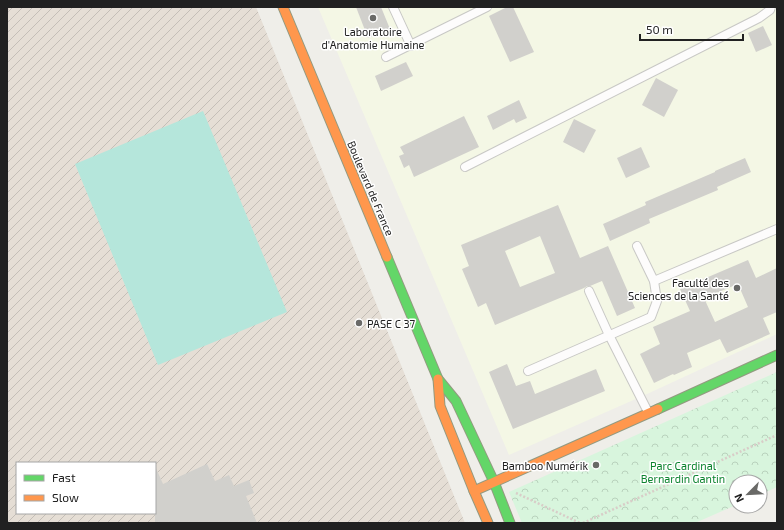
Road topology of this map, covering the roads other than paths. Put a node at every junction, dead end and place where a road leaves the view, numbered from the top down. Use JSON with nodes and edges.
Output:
{"nodes":[{"id":1,"x":282,"y":7,"type":"edge"},
{"id":2,"x":393,"y":7,"type":"edge"},
{"id":3,"x":488,"y":7,"type":"edge"},
{"id":4,"x":772,"y":7,"type":"edge"},
{"id":5,"x":411,"y":46,"type":"junction"},
{"id":6,"x":386,"y":57,"type":"dead end"},
{"id":7,"x":465,"y":167,"type":"dead end"},
{"id":8,"x":777,"y":229,"type":"edge"},
{"id":9,"x":637,"y":246,"type":"dead end"},
{"id":10,"x":654,"y":281,"type":"junction"},
{"id":11,"x":589,"y":291,"type":"dead end"},
{"id":12,"x":610,"y":335,"type":"junction"},
{"id":13,"x":777,"y":355,"type":"edge"},
{"id":14,"x":528,"y":371,"type":"dead end"},
{"id":15,"x":438,"y":379,"type":"junction"},
{"id":16,"x":648,"y":413,"type":"junction"},
{"id":17,"x":494,"y":482,"type":"junction"},
{"id":18,"x":474,"y":492,"type":"junction"},
{"id":19,"x":488,"y":523,"type":"edge"},
{"id":20,"x":510,"y":523,"type":"edge"}],
"edges":[{"from":1,"to":15,"type":"street","name":"Boulevard de France"},
{"from":2,"to":5,"type":"lane"},
{"from":3,"to":5,"type":"lane"},
{"from":4,"to":7,"type":"lane"},
{"from":5,"to":6,"type":"lane"},
{"from":8,"to":10,"type":"lane"},
{"from":9,"to":10,"type":"lane"},
{"from":10,"to":12,"type":"lane"},
{"from":11,"to":12,"type":"lane"},
{"from":12,"to":14,"type":"lane"},
{"from":12,"to":16,"type":"lane"},
{"from":13,"to":16,"type":"street"},
{"from":15,"to":17,"type":"street","name":"Boulevard de France"},
{"from":15,"to":18,"type":"street","name":"Boulevard de France"},
{"from":16,"to":17,"type":"street"},
{"from":17,"to":18,"type":"street"},
{"from":17,"to":20,"type":"street","name":"Boulevard de France"},
{"from":18,"to":19,"type":"street","name":"Boulevard de France"}]}
